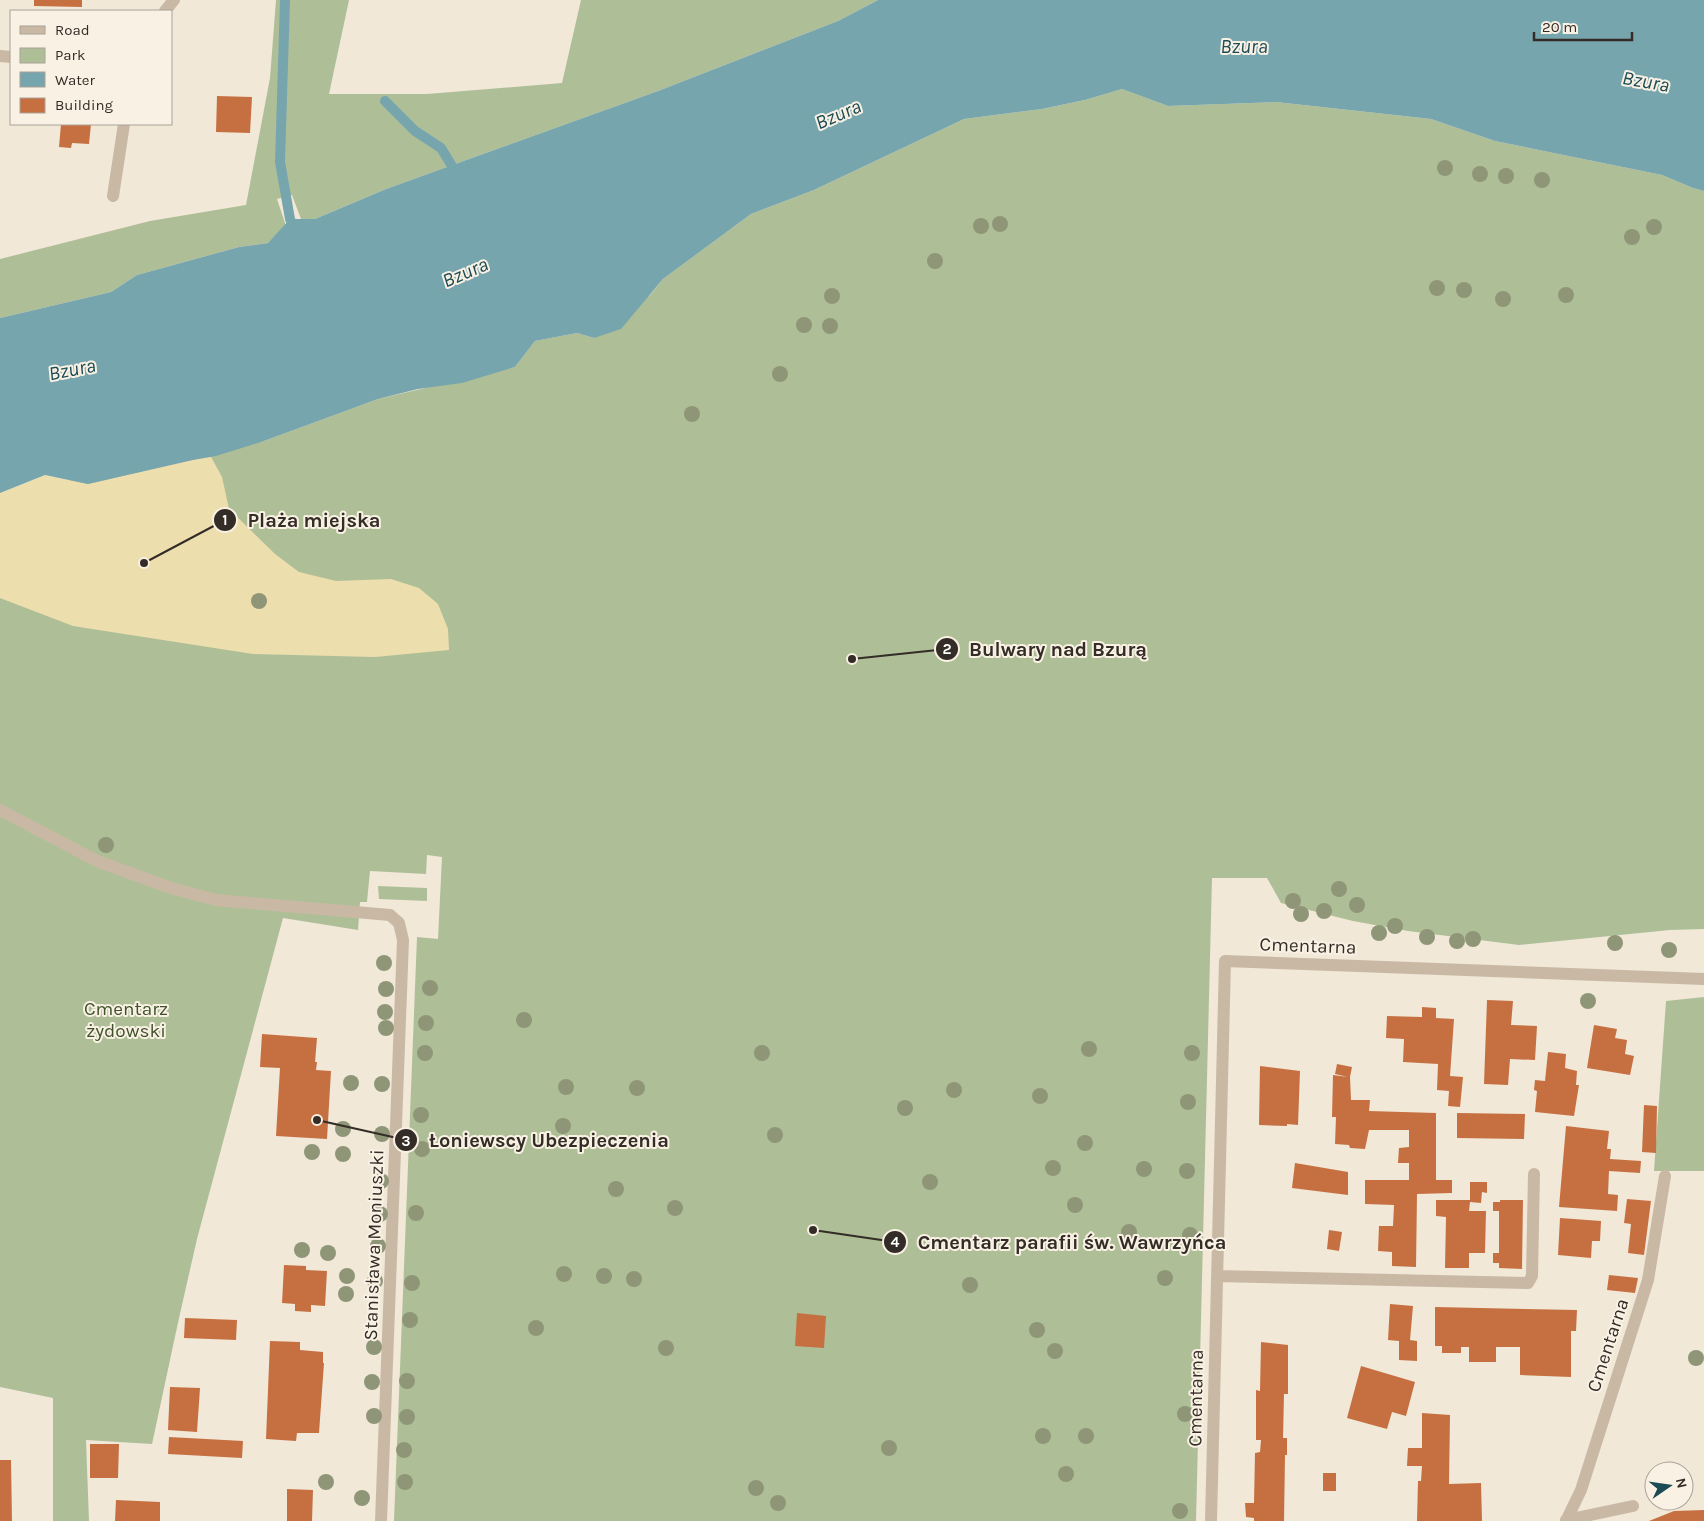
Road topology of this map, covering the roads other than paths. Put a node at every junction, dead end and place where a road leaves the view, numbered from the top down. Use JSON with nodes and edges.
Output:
{"nodes":[{"id":1,"x":174,"y":0,"type":"edge"},
{"id":2,"x":166,"y":10,"type":"edge"},
{"id":3,"x":124,"y":125,"type":"edge"},
{"id":4,"x":113,"y":196,"type":"dead end"},
{"id":5,"x":0,"y":810,"type":"edge"},
{"id":6,"x":1704,"y":979,"type":"edge"},
{"id":7,"x":1534,"y":1174,"type":"dead end"},
{"id":8,"x":1666,"y":1176,"type":"dead end"},
{"id":9,"x":1217,"y":1276,"type":"junction"},
{"id":10,"x":1634,"y":1506,"type":"dead end"},
{"id":11,"x":381,"y":1521,"type":"edge"},
{"id":12,"x":1211,"y":1521,"type":"edge"},
{"id":13,"x":1566,"y":1521,"type":"edge"}],
"edges":[{"from":1,"to":2,"type":"street"},
{"from":3,"to":4,"type":"street"},
{"from":5,"to":11,"type":"street","name":"Stanisława Moniuszki"},
{"from":6,"to":9,"type":"street","name":"Cmentarna"},
{"from":7,"to":9,"type":"street"},
{"from":8,"to":13,"type":"street","name":"Cmentarna"},
{"from":9,"to":12,"type":"street","name":"Cmentarna"},
{"from":10,"to":13,"type":"street"}]}
